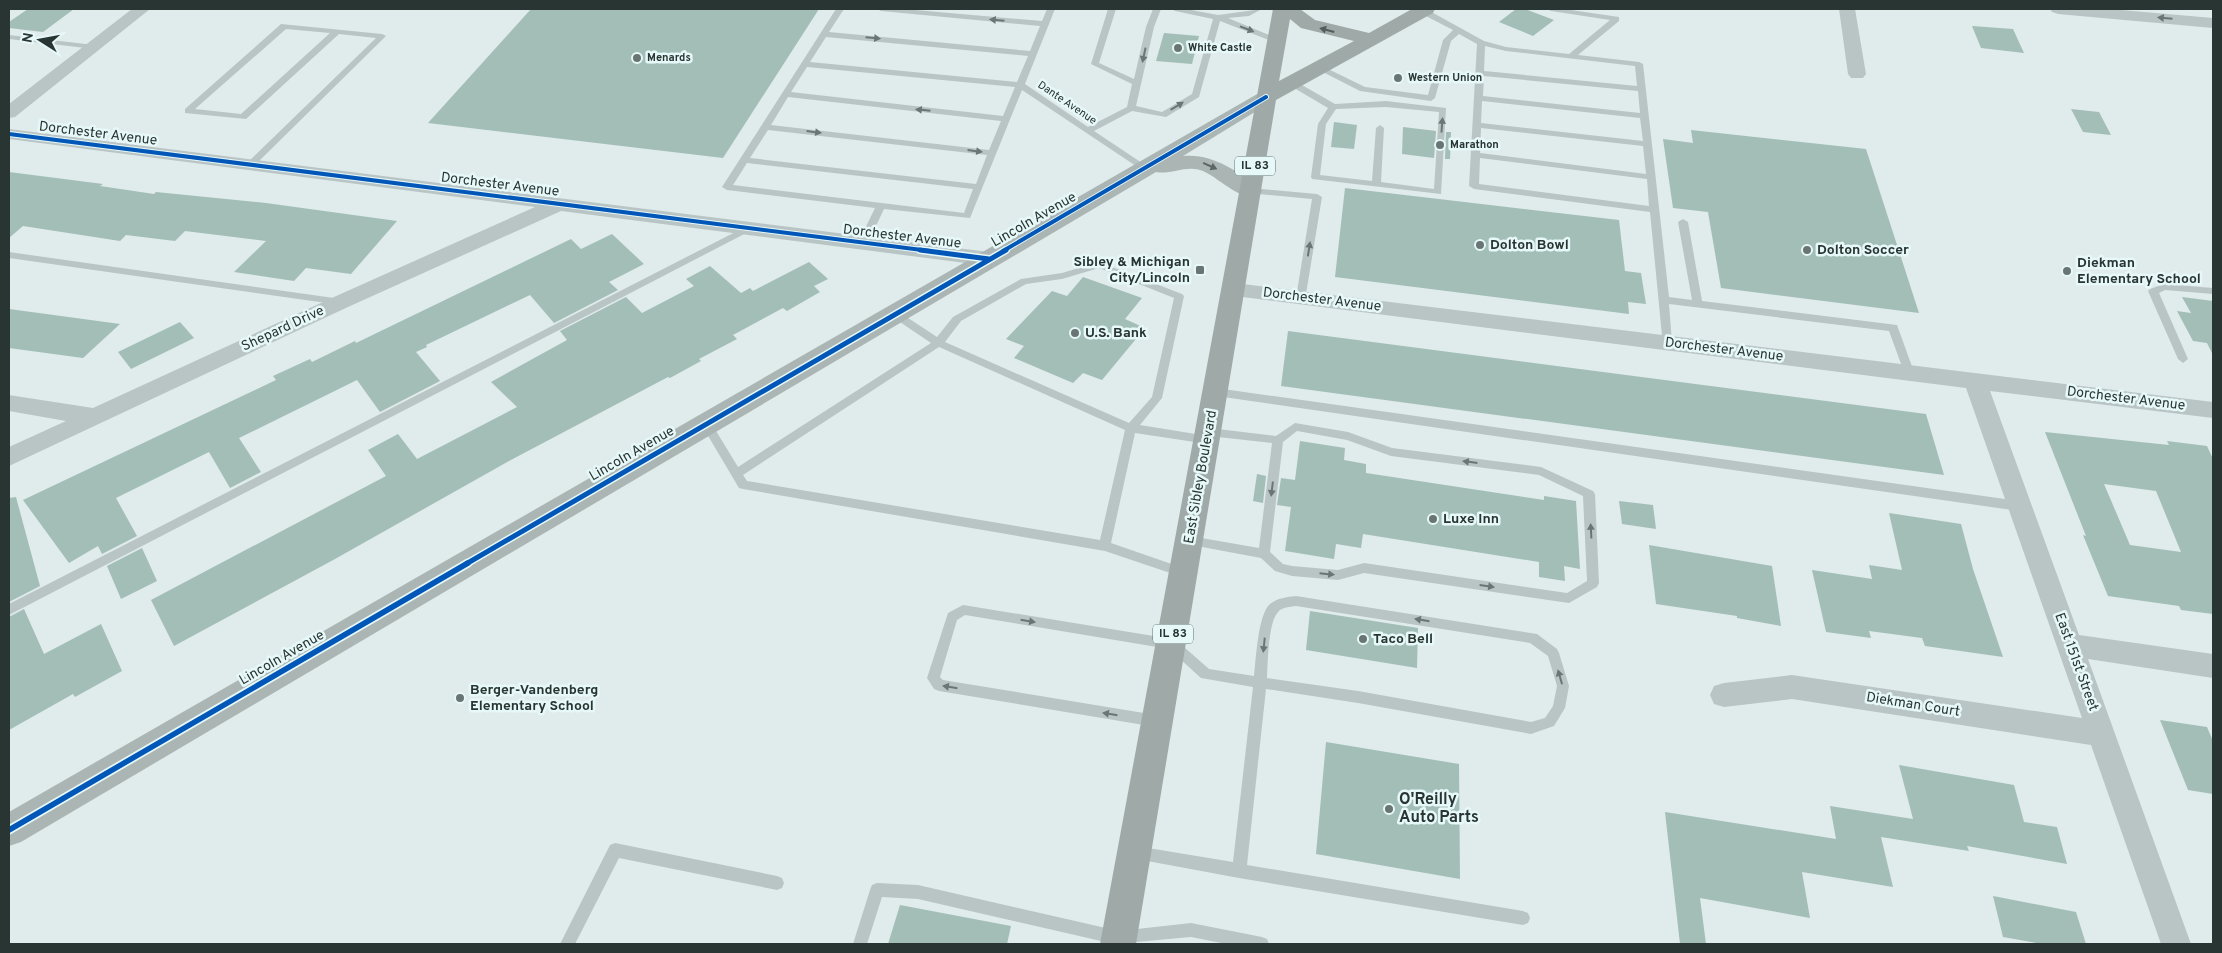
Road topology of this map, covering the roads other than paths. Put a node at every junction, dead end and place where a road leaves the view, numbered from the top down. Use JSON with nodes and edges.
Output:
{"nodes":[{"id":1,"x":142,"y":9,"type":"edge"},
{"id":2,"x":840,"y":9,"type":"edge"},
{"id":3,"x":882,"y":9,"type":"edge"},
{"id":4,"x":1051,"y":9,"type":"edge"},
{"id":5,"x":1112,"y":9,"type":"edge"},
{"id":6,"x":1157,"y":9,"type":"edge"},
{"id":7,"x":1175,"y":9,"type":"edge"},
{"id":8,"x":1258,"y":9,"type":"edge"},
{"id":9,"x":1282,"y":9,"type":"edge"},
{"id":10,"x":1288,"y":9,"type":"edge"},
{"id":11,"x":1551,"y":9,"type":"edge"},
{"id":12,"x":1848,"y":9,"type":"edge"},
{"id":13,"x":2058,"y":9,"type":"edge"},
{"id":14,"x":1424,"y":10,"type":"edge"},
{"id":15,"x":1217,"y":18,"type":"junction"},
{"id":16,"x":2213,"y":23,"type":"edge"},
{"id":17,"x":1045,"y":24,"type":"junction"},
{"id":18,"x":1458,"y":30,"type":"junction"},
{"id":19,"x":336,"y":32,"type":"junction"},
{"id":20,"x":824,"y":34,"type":"junction"},
{"id":21,"x":9,"y":37,"type":"edge"},
{"id":22,"x":1372,"y":39,"type":"junction"},
{"id":23,"x":1277,"y":40,"type":"junction"},
{"id":24,"x":1480,"y":43,"type":"junction"},
{"id":25,"x":94,"y":47,"type":"junction"},
{"id":26,"x":1033,"y":54,"type":"junction"},
{"id":27,"x":1571,"y":56,"type":"junction"},
{"id":28,"x":805,"y":64,"type":"junction"},
{"id":29,"x":1320,"y":68,"type":"junction"},
{"id":30,"x":1479,"y":73,"type":"junction"},
{"id":31,"x":1857,"y":74,"type":"dead end"},
{"id":32,"x":1292,"y":83,"type":"junction"},
{"id":33,"x":1138,"y":84,"type":"junction"},
{"id":34,"x":1020,"y":85,"type":"junction"},
{"id":35,"x":1642,"y":89,"type":"junction"},
{"id":36,"x":786,"y":94,"type":"junction"},
{"id":37,"x":1266,"y":97,"type":"junction"},
{"id":38,"x":1478,"y":98,"type":"junction"},
{"id":39,"x":1333,"y":107,"type":"junction"},
{"id":40,"x":1131,"y":108,"type":"junction"},
{"id":41,"x":9,"y":114,"type":"edge"},
{"id":42,"x":1645,"y":116,"type":"junction"},
{"id":43,"x":1007,"y":119,"type":"junction"},
{"id":44,"x":1477,"y":125,"type":"junction"},
{"id":45,"x":766,"y":126,"type":"junction"},
{"id":46,"x":1380,"y":128,"type":"dead end"},
{"id":47,"x":1088,"y":130,"type":"junction"},
{"id":48,"x":9,"y":134,"type":"edge"},
{"id":49,"x":1648,"y":144,"type":"junction"},
{"id":50,"x":993,"y":153,"type":"junction"},
{"id":51,"x":1476,"y":155,"type":"junction"},
{"id":52,"x":744,"y":160,"type":"junction"},
{"id":53,"x":250,"y":165,"type":"junction"},
{"id":54,"x":1145,"y":169,"type":"junction"},
{"id":55,"x":1651,"y":177,"type":"junction"},
{"id":56,"x":1376,"y":184,"type":"junction"},
{"id":57,"x":979,"y":187,"type":"junction"},
{"id":58,"x":1251,"y":190,"type":"junction"},
{"id":59,"x":559,"y":204,"type":"junction"},
{"id":60,"x":881,"y":206,"type":"junction"},
{"id":61,"x":1654,"y":210,"type":"junction"},
{"id":62,"x":1684,"y":222,"type":"dead end"},
{"id":63,"x":749,"y":228,"type":"junction"},
{"id":64,"x":863,"y":243,"type":"junction"},
{"id":65,"x":9,"y":255,"type":"edge"},
{"id":66,"x":989,"y":259,"type":"junction"},
{"id":67,"x":1234,"y":290,"type":"junction"},
{"id":68,"x":2213,"y":292,"type":"edge"},
{"id":69,"x":1301,"y":298,"type":"junction"},
{"id":70,"x":1664,"y":300,"type":"junction"},
{"id":71,"x":341,"y":302,"type":"junction"},
{"id":72,"x":1698,"y":304,"type":"junction"},
{"id":73,"x":894,"y":314,"type":"junction"},
{"id":74,"x":938,"y":343,"type":"junction"},
{"id":75,"x":1666,"y":343,"type":"junction"},
{"id":76,"x":2183,"y":359,"type":"dead end"},
{"id":77,"x":1909,"y":372,"type":"junction"},
{"id":78,"x":1975,"y":380,"type":"junction"},
{"id":79,"x":1216,"y":392,"type":"junction"},
{"id":80,"x":9,"y":403,"type":"edge"},
{"id":81,"x":2213,"y":410,"type":"edge"},
{"id":82,"x":96,"y":417,"type":"junction"},
{"id":83,"x":706,"y":424,"type":"junction"},
{"id":84,"x":1131,"y":428,"type":"junction"},
{"id":85,"x":1209,"y":436,"type":"junction"},
{"id":86,"x":1278,"y":440,"type":"junction"},
{"id":87,"x":9,"y":457,"type":"edge"},
{"id":88,"x":736,"y":474,"type":"junction"},
{"id":89,"x":2020,"y":506,"type":"junction"},
{"id":90,"x":1190,"y":541,"type":"junction"},
{"id":91,"x":1105,"y":546,"type":"junction"},
{"id":92,"x":1264,"y":554,"type":"junction"},
{"id":93,"x":1184,"y":573,"type":"junction"},
{"id":94,"x":9,"y":610,"type":"edge"},
{"id":95,"x":1172,"y":644,"type":"junction"},
{"id":96,"x":2069,"y":645,"type":"junction"},
{"id":97,"x":2213,"y":666,"type":"edge"},
{"id":98,"x":1260,"y":683,"type":"junction"},
{"id":99,"x":1724,"y":695,"type":"dead end"},
{"id":100,"x":1158,"y":722,"type":"junction"},
{"id":101,"x":2101,"y":734,"type":"junction"},
{"id":102,"x":12,"y":827,"type":"edge"},
{"id":103,"x":1134,"y":853,"type":"junction"},
{"id":104,"x":1239,"y":871,"type":"junction"},
{"id":105,"x":777,"y":883,"type":"dead end"},
{"id":106,"x":1523,"y":918,"type":"dead end"},
{"id":107,"x":1119,"y":941,"type":"edge"},
{"id":108,"x":567,"y":944,"type":"edge"},
{"id":109,"x":860,"y":944,"type":"edge"},
{"id":110,"x":1262,"y":944,"type":"edge"},
{"id":111,"x":2176,"y":944,"type":"edge"}],
"edges":[{"from":1,"to":25,"type":"street"},
{"from":2,"to":20,"type":"lane"},
{"from":17,"to":3,"type":"lane","one_way":true},
{"from":4,"to":17,"type":"lane","name":"Dante Avenue"},
{"from":5,"to":33,"type":"lane"},
{"from":6,"to":33,"type":"lane","one_way":true},
{"from":7,"to":15,"type":"lane"},
{"from":8,"to":15,"type":"lane"},
{"from":9,"to":23,"type":"main road","name":"East Sibley Boulevard","number":"IL 83"},
{"from":22,"to":10,"type":"main road","one_way":true},
{"from":11,"to":27,"type":"lane"},
{"from":12,"to":31,"type":"street"},
{"from":16,"to":13,"type":"street","one_way":true},
{"from":14,"to":18,"type":"lane"},
{"from":14,"to":22,"type":"main road","name":"Lincoln Avenue"},
{"from":15,"to":23,"type":"lane","one_way":true},
{"from":40,"to":15,"type":"lane","one_way":true},
{"from":17,"to":26,"type":"lane","name":"Dante Avenue"},
{"from":18,"to":24,"type":"lane"},
{"from":18,"to":29,"type":"lane"},
{"from":19,"to":19,"type":"lane"},
{"from":19,"to":53,"type":"lane"},
{"from":20,"to":26,"type":"lane","one_way":true},
{"from":20,"to":28,"type":"lane"},
{"from":21,"to":25,"type":"lane"},
{"from":22,"to":29,"type":"main road","name":"Lincoln Avenue"},
{"from":23,"to":37,"type":"main road","name":"East Sibley Boulevard","number":"IL 83"},
{"from":24,"to":27,"type":"lane"},
{"from":24,"to":30,"type":"lane"},
{"from":25,"to":41,"type":"street"},
{"from":26,"to":34,"type":"lane","name":"Dante Avenue"},
{"from":27,"to":35,"type":"lane"},
{"from":28,"to":34,"type":"lane"},
{"from":28,"to":36,"type":"lane"},
{"from":29,"to":32,"type":"main road","name":"Lincoln Avenue"},
{"from":30,"to":35,"type":"lane"},
{"from":30,"to":38,"type":"lane"},
{"from":32,"to":37,"type":"main road","name":"Lincoln Avenue"},
{"from":32,"to":39,"type":"lane"},
{"from":33,"to":40,"type":"lane"},
{"from":34,"to":43,"type":"lane"},
{"from":34,"to":47,"type":"lane","name":"Dante Avenue"},
{"from":35,"to":42,"type":"lane"},
{"from":43,"to":36,"type":"lane","one_way":true},
{"from":36,"to":45,"type":"lane"},
{"from":37,"to":54,"type":"street","name":"Lincoln Avenue"},
{"from":37,"to":58,"type":"main road","name":"East Sibley Boulevard","number":"IL 83"},
{"from":38,"to":42,"type":"lane"},
{"from":38,"to":44,"type":"lane"},
{"from":39,"to":56,"type":"lane"},
{"from":56,"to":39,"type":"lane","one_way":true},
{"from":40,"to":47,"type":"lane"},
{"from":42,"to":49,"type":"lane"},
{"from":43,"to":50,"type":"lane"},
{"from":44,"to":49,"type":"lane"},
{"from":44,"to":51,"type":"lane"},
{"from":45,"to":50,"type":"lane","one_way":true},
{"from":45,"to":52,"type":"lane"},
{"from":46,"to":56,"type":"lane"},
{"from":47,"to":54,"type":"lane","name":"Dante Avenue"},
{"from":48,"to":53,"type":"street","name":"Dorchester Avenue"},
{"from":49,"to":55,"type":"lane"},
{"from":50,"to":57,"type":"lane"},
{"from":51,"to":55,"type":"lane"},
{"from":51,"to":61,"type":"lane"},
{"from":52,"to":57,"type":"lane"},
{"from":52,"to":60,"type":"lane"},
{"from":53,"to":59,"type":"street","name":"Dorchester Avenue"},
{"from":54,"to":58,"type":"street","one_way":true},
{"from":54,"to":66,"type":"street","name":"Lincoln Avenue"},
{"from":55,"to":61,"type":"lane"},
{"from":57,"to":60,"type":"lane"},
{"from":58,"to":67,"type":"main road","name":"East Sibley Boulevard","number":"IL 83"},
{"from":69,"to":58,"type":"lane","one_way":true},
{"from":59,"to":63,"type":"street","name":"Dorchester Avenue"},
{"from":59,"to":71,"type":"street","name":"Shepard Drive"},
{"from":60,"to":64,"type":"lane"},
{"from":61,"to":70,"type":"lane"},
{"from":62,"to":72,"type":"lane"},
{"from":63,"to":64,"type":"street","name":"Dorchester Avenue"},
{"from":63,"to":94,"type":"lane"},
{"from":64,"to":66,"type":"street","name":"Dorchester Avenue"},
{"from":65,"to":71,"type":"lane"},
{"from":66,"to":73,"type":"street","name":"Lincoln Avenue"},
{"from":67,"to":69,"type":"street","name":"Dorchester Avenue"},
{"from":67,"to":79,"type":"main road","name":"East Sibley Boulevard","number":"IL 83"},
{"from":68,"to":76,"type":"lane"},
{"from":69,"to":75,"type":"street","name":"Dorchester Avenue"},
{"from":70,"to":72,"type":"lane"},
{"from":70,"to":75,"type":"lane"},
{"from":71,"to":82,"type":"street","name":"Shepard Drive"},
{"from":72,"to":77,"type":"lane"},
{"from":73,"to":74,"type":"lane"},
{"from":73,"to":83,"type":"street","name":"Lincoln Avenue"},
{"from":74,"to":84,"type":"lane"},
{"from":74,"to":84,"type":"lane"},
{"from":74,"to":88,"type":"lane"},
{"from":75,"to":77,"type":"street","name":"Dorchester Avenue"},
{"from":77,"to":78,"type":"street","name":"Dorchester Avenue"},
{"from":78,"to":81,"type":"street","name":"Dorchester Avenue"},
{"from":78,"to":89,"type":"street","name":"East 151st Street"},
{"from":79,"to":85,"type":"main road","name":"East Sibley Boulevard","number":"IL 83"},
{"from":79,"to":89,"type":"lane"},
{"from":80,"to":82,"type":"street"},
{"from":82,"to":87,"type":"street","name":"Shepard Drive"},
{"from":83,"to":88,"type":"lane"},
{"from":83,"to":102,"type":"street","name":"Lincoln Avenue"},
{"from":84,"to":85,"type":"lane"},
{"from":84,"to":91,"type":"lane"},
{"from":85,"to":86,"type":"lane"},
{"from":85,"to":90,"type":"main road","name":"East Sibley Boulevard","number":"IL 83"},
{"from":86,"to":92,"type":"lane","one_way":true},
{"from":92,"to":86,"type":"lane","one_way":true},
{"from":88,"to":91,"type":"lane"},
{"from":89,"to":96,"type":"street","name":"East 151st Street"},
{"from":90,"to":92,"type":"lane"},
{"from":90,"to":93,"type":"main road","name":"East Sibley Boulevard","number":"IL 83"},
{"from":91,"to":93,"type":"lane"},
{"from":93,"to":95,"type":"main road","name":"East Sibley Boulevard","number":"IL 83"},
{"from":95,"to":98,"type":"lane"},
{"from":95,"to":100,"type":"main road","name":"East Sibley Boulevard","number":"IL 83"},
{"from":100,"to":95,"type":"lane","one_way":true},
{"from":96,"to":97,"type":"street"},
{"from":96,"to":101,"type":"street","name":"East 151st Street"},
{"from":98,"to":98,"type":"lane","one_way":true},
{"from":98,"to":104,"type":"lane"},
{"from":99,"to":101,"type":"street","name":"Diekman Court"},
{"from":100,"to":103,"type":"main road","name":"East Sibley Boulevard","number":"IL 83"},
{"from":101,"to":111,"type":"street","name":"East 151st Street"},
{"from":103,"to":104,"type":"lane"},
{"from":103,"to":107,"type":"main road","name":"East Sibley Boulevard","number":"IL 83"},
{"from":104,"to":106,"type":"lane"},
{"from":105,"to":108,"type":"lane"},
{"from":107,"to":109,"type":"lane"},
{"from":107,"to":110,"type":"lane"}]}
